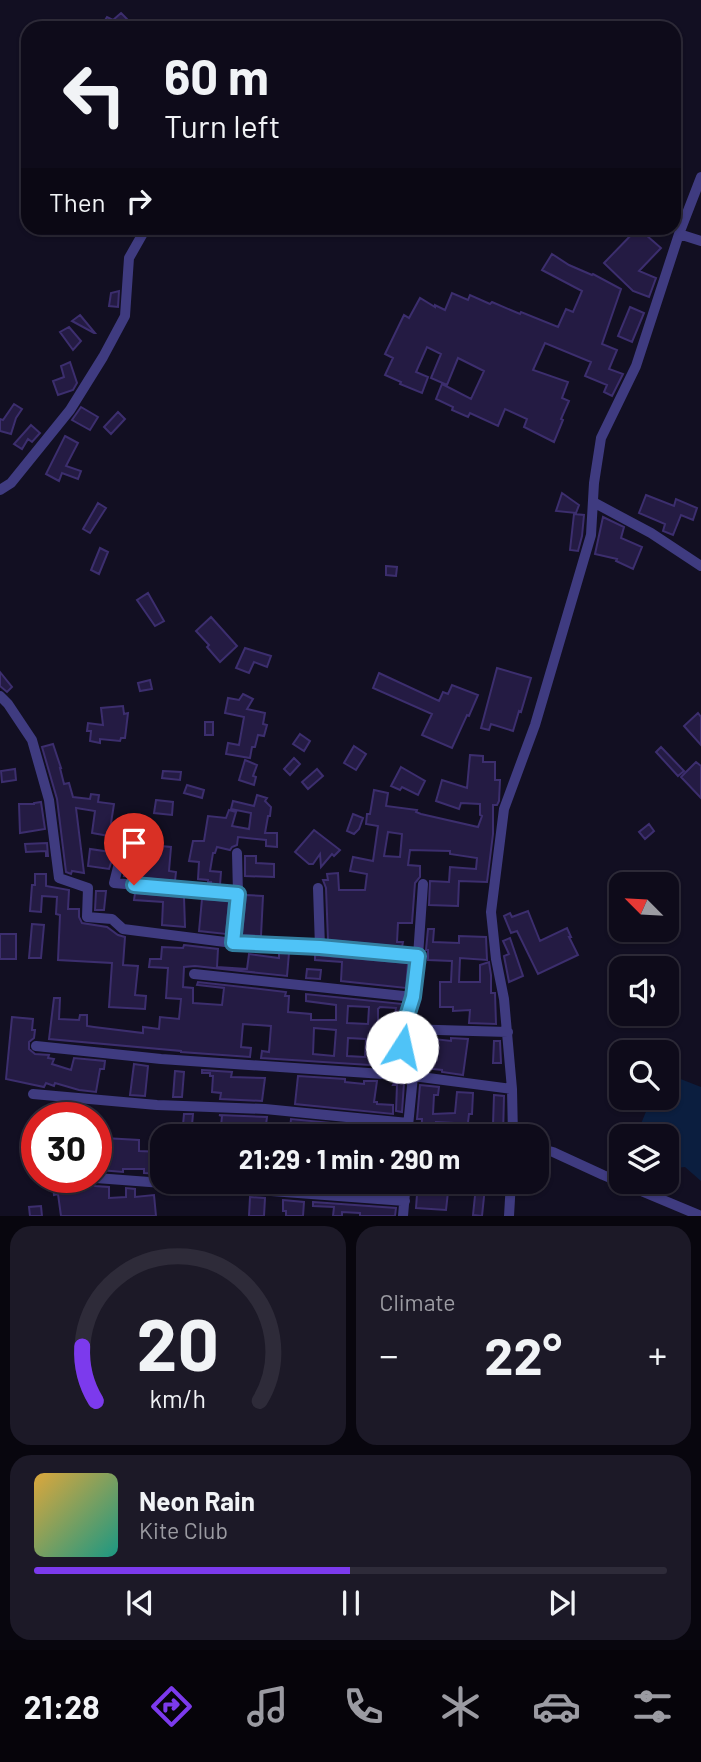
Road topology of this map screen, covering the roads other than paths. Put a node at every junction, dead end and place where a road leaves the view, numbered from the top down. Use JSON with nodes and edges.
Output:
{"nodes":[{"id":1,"x":701,"y":177,"type":"edge"},
{"id":2,"x":681,"y":227,"type":"edge"},
{"id":3,"x":142,"y":235,"type":"edge"},
{"id":4,"x":678,"y":235,"type":"edge"},
{"id":5,"x":681,"y":235,"type":"edge"},
{"id":6,"x":701,"y":241,"type":"edge"},
{"id":7,"x":0,"y":490,"type":"edge"},
{"id":8,"x":593,"y":502,"type":"junction"},
{"id":9,"x":701,"y":566,"type":"edge"},
{"id":10,"x":0,"y":696,"type":"edge"},
{"id":11,"x":237,"y":853,"type":"dead end"},
{"id":12,"x":120,"y":859,"type":"dead end"},
{"id":13,"x":423,"y":884,"type":"dead end"},
{"id":14,"x":318,"y":888,"type":"dead end"},
{"id":15,"x":238,"y":894,"type":"junction"},
{"id":16,"x":233,"y":943,"type":"junction"},
{"id":17,"x":320,"y":947,"type":"junction"},
{"id":18,"x":418,"y":956,"type":"junction"},
{"id":19,"x":194,"y":974,"type":"dead end"},
{"id":20,"x":413,"y":997,"type":"junction"},
{"id":21,"x":403,"y":1029,"type":"junction"},
{"id":22,"x":508,"y":1032,"type":"junction"},
{"id":23,"x":36,"y":1046,"type":"dead end"},
{"id":24,"x":413,"y":1076,"type":"junction"},
{"id":25,"x":512,"y":1089,"type":"junction"},
{"id":26,"x":33,"y":1094,"type":"dead end"},
{"id":27,"x":408,"y":1123,"type":"joint"},
{"id":28,"x":513,"y":1124,"type":"edge"},
{"id":29,"x":549,"y":1151,"type":"edge"},
{"id":30,"x":112,"y":1179,"type":"edge"},
{"id":31,"x":405,"y":1194,"type":"edge"},
{"id":32,"x":510,"y":1194,"type":"edge"},
{"id":33,"x":405,"y":1201,"type":"junction"},
{"id":34,"x":403,"y":1216,"type":"edge"},
{"id":35,"x":509,"y":1216,"type":"edge"},
{"id":36,"x":701,"y":1216,"type":"edge"}],
"edges":[{"from":1,"to":2,"type":"street"},
{"from":3,"to":7,"type":"street"},
{"from":4,"to":8,"type":"street"},
{"from":5,"to":6,"type":"street"},
{"from":8,"to":9,"type":"street"},
{"from":8,"to":22,"type":"street"},
{"from":10,"to":16,"type":"street"},
{"from":11,"to":15,"type":"street"},
{"from":12,"to":15,"type":"street"},
{"from":13,"to":18,"type":"street"},
{"from":14,"to":17,"type":"street"},
{"from":15,"to":16,"type":"street"},
{"from":16,"to":17,"type":"street"},
{"from":17,"to":18,"type":"street"},
{"from":18,"to":20,"type":"street"},
{"from":19,"to":20,"type":"street"},
{"from":20,"to":21,"type":"street"},
{"from":21,"to":22,"type":"street"},
{"from":21,"to":24,"type":"street"},
{"from":22,"to":25,"type":"street"},
{"from":23,"to":24,"type":"street"},
{"from":24,"to":25,"type":"street"},
{"from":24,"to":27,"type":"street"},
{"from":25,"to":28,"type":"street"},
{"from":26,"to":27,"type":"street"},
{"from":29,"to":36,"type":"street"},
{"from":30,"to":33,"type":"street"},
{"from":31,"to":33,"type":"street"},
{"from":32,"to":35,"type":"street"},
{"from":33,"to":34,"type":"street"}]}
